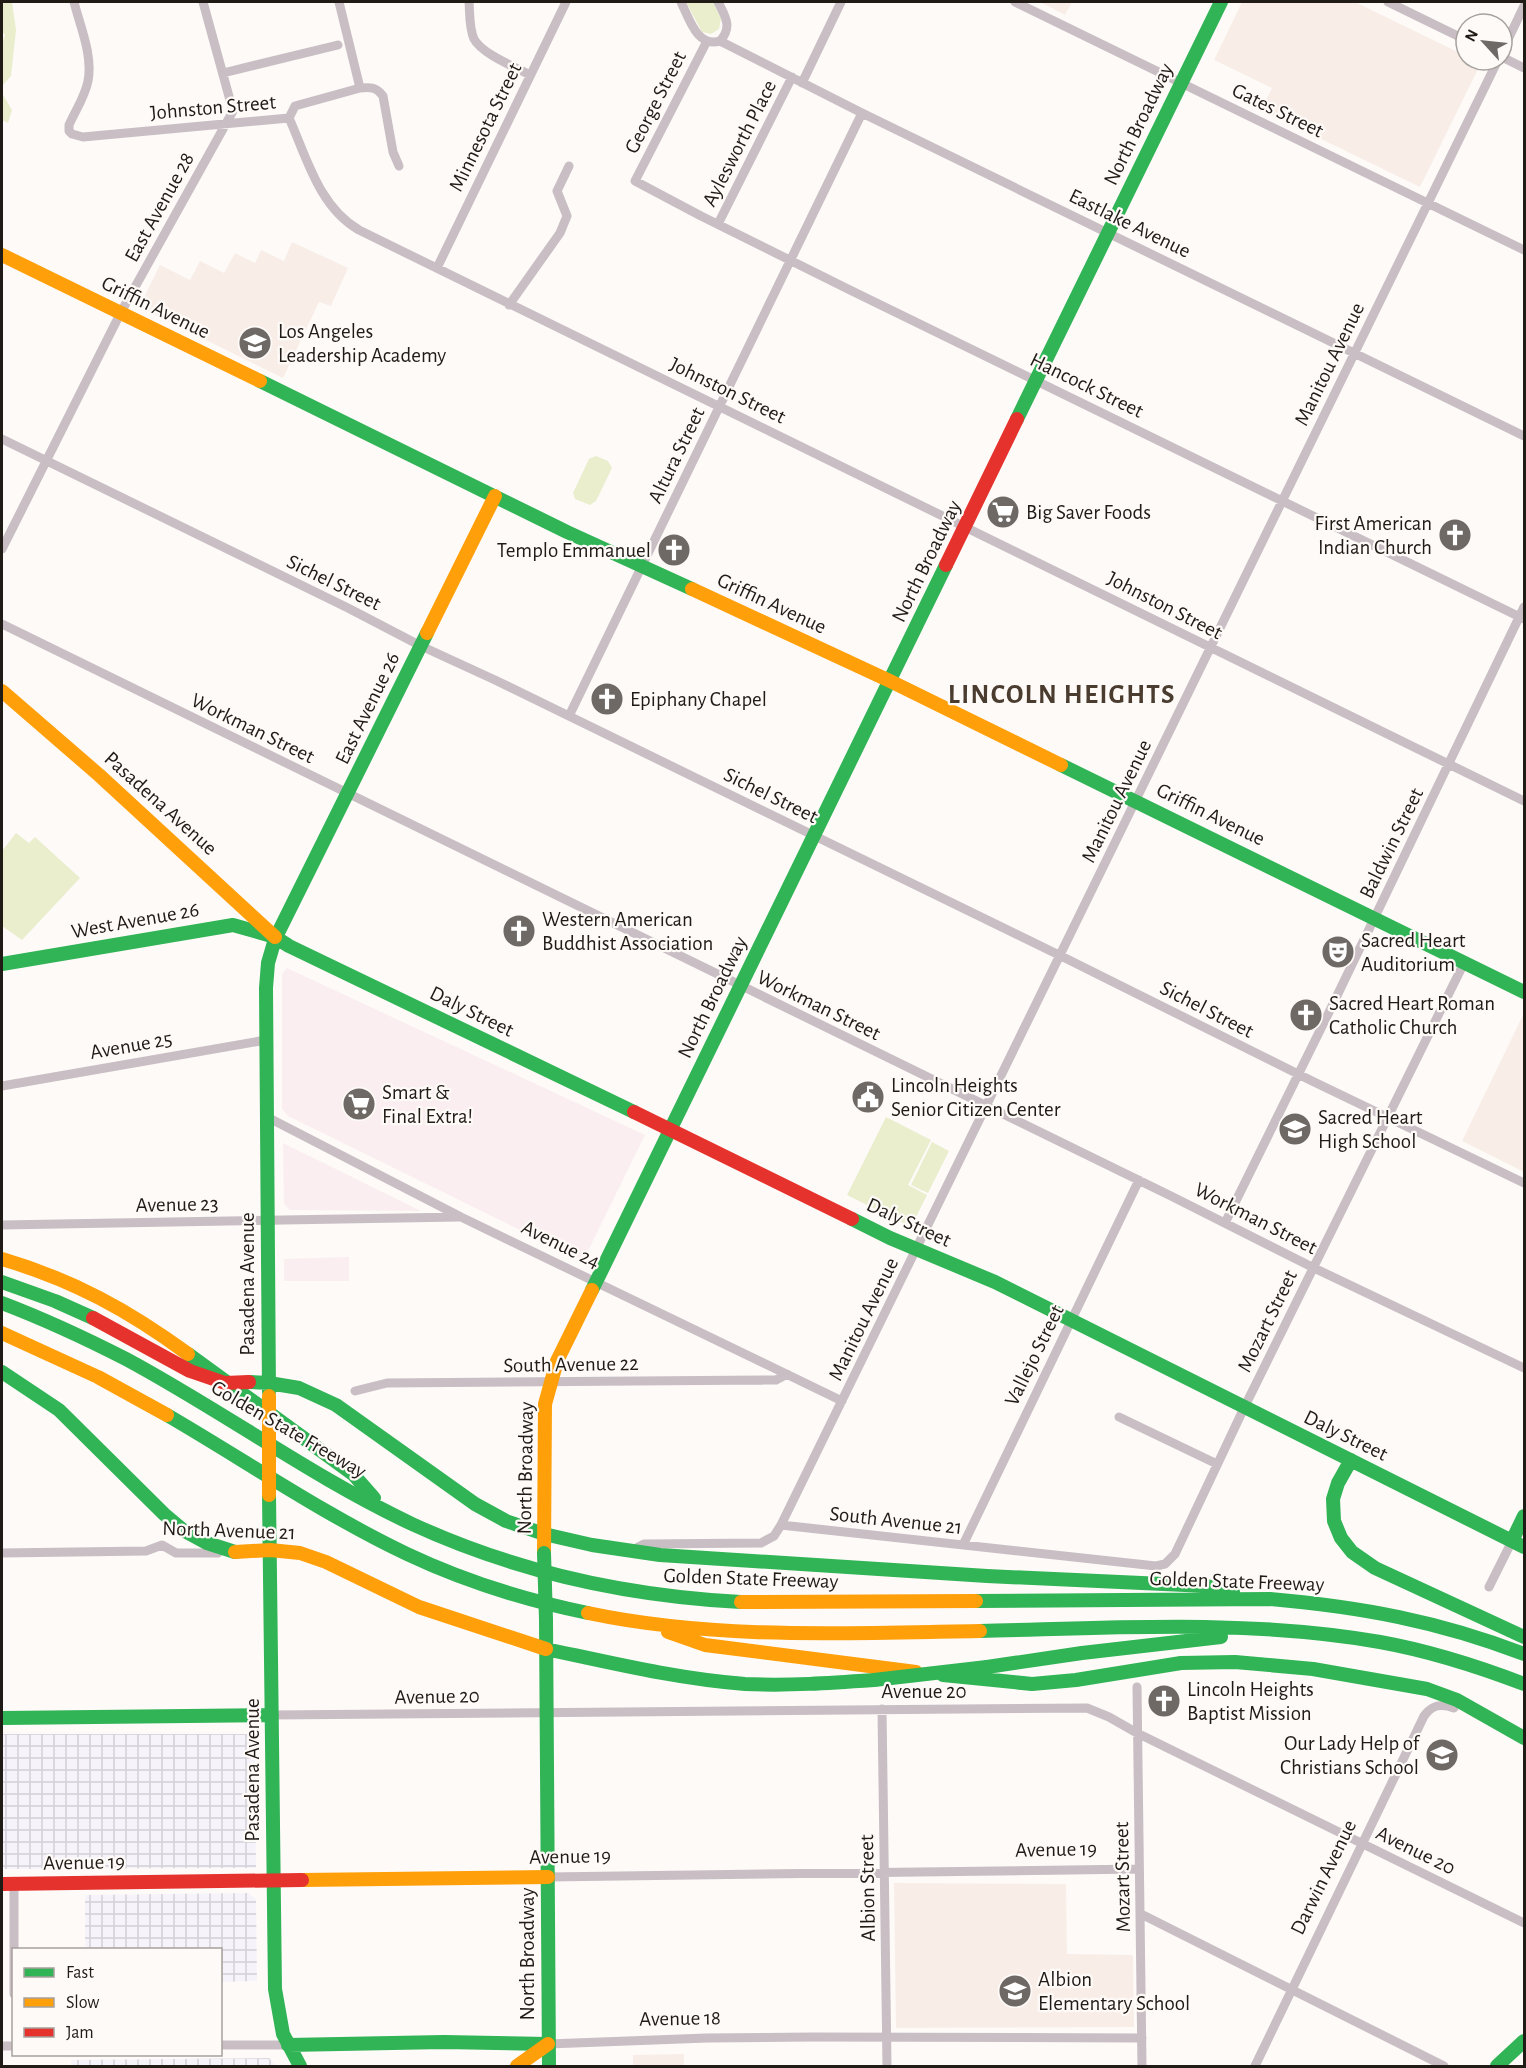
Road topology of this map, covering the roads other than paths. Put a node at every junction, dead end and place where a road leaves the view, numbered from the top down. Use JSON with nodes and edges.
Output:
{"nodes":[{"id":1,"x":74,"y":2,"type":"edge"},
{"id":2,"x":203,"y":2,"type":"edge"},
{"id":3,"x":339,"y":2,"type":"edge"},
{"id":4,"x":469,"y":2,"type":"edge"},
{"id":5,"x":566,"y":2,"type":"edge"},
{"id":6,"x":681,"y":2,"type":"edge"},
{"id":7,"x":718,"y":2,"type":"edge"},
{"id":8,"x":841,"y":2,"type":"edge"},
{"id":9,"x":1015,"y":2,"type":"edge"},
{"id":10,"x":1221,"y":2,"type":"edge"},
{"id":11,"x":1388,"y":2,"type":"edge"},
{"id":12,"x":1524,"y":6,"type":"edge"},
{"id":13,"x":1514,"y":26,"type":"edge"},
{"id":14,"x":1454,"y":34,"type":"edge"},
{"id":15,"x":707,"y":41,"type":"junction"},
{"id":16,"x":720,"y":41,"type":"junction"},
{"id":17,"x":338,"y":45,"type":"dead end"},
{"id":18,"x":1492,"y":72,"type":"edge"},
{"id":19,"x":223,"y":73,"type":"junction"},
{"id":20,"x":530,"y":75,"type":"junction"},
{"id":21,"x":792,"y":77,"type":"junction"},
{"id":22,"x":802,"y":83,"type":"junction"},
{"id":23,"x":1182,"y":83,"type":"junction"},
{"id":24,"x":360,"y":88,"type":"junction"},
{"id":25,"x":862,"y":113,"type":"junction"},
{"id":26,"x":290,"y":118,"type":"junction"},
{"id":27,"x":226,"y":124,"type":"junction"},
{"id":28,"x":399,"y":166,"type":"dead end"},
{"id":29,"x":569,"y":166,"type":"dead end"},
{"id":30,"x":635,"y":181,"type":"joint"},
{"id":31,"x":1428,"y":204,"type":"junction"},
{"id":32,"x":718,"y":224,"type":"junction"},
{"id":33,"x":1108,"y":233,"type":"junction"},
{"id":34,"x":1524,"y":250,"type":"edge"},
{"id":35,"x":2,"y":255,"type":"edge"},
{"id":36,"x":790,"y":261,"type":"junction"},
{"id":37,"x":437,"y":268,"type":"junction"},
{"id":38,"x":509,"y":305,"type":"junction"},
{"id":39,"x":120,"y":314,"type":"junction"},
{"id":40,"x":1354,"y":353,"type":"junction"},
{"id":41,"x":1036,"y":381,"type":"junction"},
{"id":42,"x":720,"y":406,"type":"junction"},
{"id":43,"x":1524,"y":436,"type":"edge"},
{"id":44,"x":2,"y":439,"type":"edge"},
{"id":45,"x":47,"y":462,"type":"junction"},
{"id":46,"x":495,"y":496,"type":"junction"},
{"id":47,"x":1282,"y":501,"type":"junction"},
{"id":48,"x":966,"y":526,"type":"junction"},
{"id":49,"x":2,"y":549,"type":"edge"},
{"id":50,"x":641,"y":567,"type":"junction"},
{"id":51,"x":1524,"y":607,"type":"edge"},
{"id":52,"x":1522,"y":618,"type":"edge"},
{"id":53,"x":2,"y":624,"type":"edge"},
{"id":54,"x":421,"y":646,"type":"junction"},
{"id":55,"x":1210,"y":649,"type":"junction"},
{"id":56,"x":890,"y":681,"type":"junction"},
{"id":57,"x":2,"y":691,"type":"edge"},
{"id":58,"x":569,"y":716,"type":"junction"},
{"id":59,"x":1449,"y":765,"type":"junction"},
{"id":60,"x":348,"y":794,"type":"junction"},
{"id":61,"x":1136,"y":801,"type":"junction"},
{"id":62,"x":1524,"y":801,"type":"edge"},
{"id":63,"x":815,"y":836,"type":"junction"},
{"id":64,"x":1375,"y":918,"type":"junction"},
{"id":65,"x":275,"y":937,"type":"junction"},
{"id":66,"x":1061,"y":956,"type":"junction"},
{"id":67,"x":1464,"y":963,"type":"junction"},
{"id":68,"x":2,"y":964,"type":"edge"},
{"id":69,"x":741,"y":986,"type":"junction"},
{"id":70,"x":1524,"y":992,"type":"edge"},
{"id":71,"x":266,"y":1040,"type":"junction"},
{"id":72,"x":1298,"y":1075,"type":"junction"},
{"id":73,"x":2,"y":1086,"type":"edge"},
{"id":74,"x":987,"y":1107,"type":"junction"},
{"id":75,"x":267,"y":1117,"type":"junction"},
{"id":76,"x":1387,"y":1118,"type":"junction"},
{"id":77,"x":671,"y":1130,"type":"junction"},
{"id":78,"x":1139,"y":1180,"type":"junction"},
{"id":79,"x":1524,"y":1183,"type":"edge"},
{"id":80,"x":461,"y":1217,"type":"junction"},
{"id":81,"x":269,"y":1220,"type":"junction"},
{"id":82,"x":1225,"y":1223,"type":"junction"},
{"id":83,"x":2,"y":1225,"type":"edge"},
{"id":84,"x":917,"y":1250,"type":"junction"},
{"id":85,"x":2,"y":1259,"type":"edge"},
{"id":86,"x":1314,"y":1268,"type":"junction"},
{"id":87,"x":597,"y":1281,"type":"junction"},
{"id":88,"x":2,"y":1282,"type":"edge"},
{"id":89,"x":2,"y":1303,"type":"edge"},
{"id":90,"x":1071,"y":1319,"type":"junction"},
{"id":91,"x":2,"y":1333,"type":"edge"},
{"id":92,"x":2,"y":1340,"type":"edge"},
{"id":93,"x":34,"y":1346,"type":"junction"},
{"id":94,"x":1524,"y":1368,"type":"edge"},
{"id":95,"x":2,"y":1372,"type":"edge"},
{"id":96,"x":787,"y":1374,"type":"junction"},
{"id":97,"x":549,"y":1383,"type":"junction"},
{"id":98,"x":269,"y":1390,"type":"junction"},
{"id":99,"x":355,"y":1391,"type":"dead end"},
{"id":100,"x":842,"y":1401,"type":"junction"},
{"id":101,"x":1244,"y":1408,"type":"junction"},
{"id":102,"x":1119,"y":1417,"type":"dead end"},
{"id":103,"x":1351,"y":1460,"type":"junction"},
{"id":104,"x":1217,"y":1464,"type":"junction"},
{"id":105,"x":383,"y":1508,"type":"junction"},
{"id":106,"x":1524,"y":1516,"type":"edge"},
{"id":107,"x":781,"y":1525,"type":"junction"},
{"id":108,"x":544,"y":1534,"type":"junction"},
{"id":109,"x":1518,"y":1544,"type":"edge"},
{"id":110,"x":963,"y":1545,"type":"junction"},
{"id":111,"x":270,"y":1550,"type":"junction"},
{"id":112,"x":631,"y":1551,"type":"junction"},
{"id":113,"x":2,"y":1552,"type":"edge"},
{"id":114,"x":235,"y":1552,"type":"junction"},
{"id":115,"x":1165,"y":1564,"type":"joint"},
{"id":116,"x":1489,"y":1587,"type":"dead end"},
{"id":117,"x":1270,"y":1599,"type":"junction"},
{"id":118,"x":641,"y":1623,"type":"junction"},
{"id":119,"x":1264,"y":1629,"type":"junction"},
{"id":120,"x":1524,"y":1637,"type":"edge"},
{"id":121,"x":546,"y":1649,"type":"junction"},
{"id":122,"x":1524,"y":1654,"type":"edge"},
{"id":123,"x":1524,"y":1684,"type":"edge"},
{"id":124,"x":1137,"y":1687,"type":"dead end"},
{"id":125,"x":882,"y":1710,"type":"junction"},
{"id":126,"x":546,"y":1713,"type":"junction"},
{"id":127,"x":272,"y":1715,"type":"junction"},
{"id":128,"x":2,"y":1718,"type":"edge"},
{"id":129,"x":1137,"y":1733,"type":"junction"},
{"id":130,"x":1524,"y":1738,"type":"edge"},
{"id":131,"x":1362,"y":1844,"type":"junction"},
{"id":132,"x":1139,"y":1869,"type":"junction"},
{"id":133,"x":885,"y":1873,"type":"junction"},
{"id":134,"x":548,"y":1877,"type":"junction"},
{"id":135,"x":274,"y":1881,"type":"junction"},
{"id":136,"x":8,"y":1884,"type":"edge"},
{"id":137,"x":1141,"y":1914,"type":"junction"},
{"id":138,"x":1524,"y":1923,"type":"edge"},
{"id":139,"x":12,"y":1957,"type":"edge"},
{"id":140,"x":1292,"y":1990,"type":"junction"},
{"id":141,"x":887,"y":2038,"type":"junction"},
{"id":142,"x":1142,"y":2038,"type":"junction"},
{"id":143,"x":1524,"y":2041,"type":"edge"},
{"id":144,"x":288,"y":2044,"type":"junction"},
{"id":145,"x":548,"y":2044,"type":"junction"},
{"id":146,"x":222,"y":2045,"type":"edge"},
{"id":147,"x":300,"y":2067,"type":"edge"},
{"id":148,"x":517,"y":2067,"type":"edge"},
{"id":149,"x":549,"y":2067,"type":"edge"},
{"id":150,"x":887,"y":2067,"type":"edge"},
{"id":151,"x":1142,"y":2067,"type":"edge"},
{"id":152,"x":1255,"y":2067,"type":"edge"},
{"id":153,"x":1444,"y":2067,"type":"edge"},
{"id":154,"x":1497,"y":2067,"type":"edge"}],
"edges":[{"from":1,"to":27,"type":"street","name":"Johnston Street"},
{"from":2,"to":19,"type":"street","name":"East Avenue 28"},
{"from":3,"to":24,"type":"street"},
{"from":4,"to":20,"type":"street"},
{"from":5,"to":20,"type":"street","name":"Minnesota Street"},
{"from":6,"to":15,"type":"street"},
{"from":7,"to":16,"type":"street"},
{"from":8,"to":22,"type":"street"},
{"from":9,"to":23,"type":"street","name":"Gates Street"},
{"from":10,"to":23,"type":"main road","name":"North Broadway"},
{"from":11,"to":14,"type":"street"},
{"from":12,"to":13,"type":"street"},
{"from":15,"to":16,"type":"street","name":"Eastlake Avenue"},
{"from":15,"to":30,"type":"street","name":"George Street"},
{"from":16,"to":21,"type":"street","name":"Eastlake Avenue"},
{"from":17,"to":19,"type":"street"},
{"from":18,"to":31,"type":"street","name":"Manitou Avenue"},
{"from":19,"to":27,"type":"street","name":"East Avenue 28"},
{"from":20,"to":37,"type":"street","name":"Minnesota Street"},
{"from":21,"to":22,"type":"street","name":"Eastlake Avenue"},
{"from":21,"to":32,"type":"street","name":"Aylesworth Place"},
{"from":22,"to":25,"type":"street","name":"Eastlake Avenue"},
{"from":23,"to":31,"type":"street","name":"Gates Street"},
{"from":23,"to":33,"type":"main road","name":"North Broadway"},
{"from":24,"to":26,"type":"street"},
{"from":24,"to":28,"type":"street"},
{"from":25,"to":33,"type":"street","name":"Eastlake Avenue"},
{"from":25,"to":36,"type":"street","name":"Altura Street"},
{"from":26,"to":27,"type":"street","name":"Johnston Street"},
{"from":26,"to":37,"type":"street","name":"Johnston Street"},
{"from":27,"to":39,"type":"street","name":"East Avenue 28"},
{"from":29,"to":38,"type":"street"},
{"from":30,"to":32,"type":"street","name":"Hancock Street"},
{"from":31,"to":34,"type":"street","name":"Gates Street"},
{"from":31,"to":40,"type":"street","name":"Manitou Avenue"},
{"from":32,"to":36,"type":"street","name":"Hancock Street"},
{"from":33,"to":40,"type":"street","name":"Eastlake Avenue"},
{"from":33,"to":41,"type":"main road","name":"North Broadway"},
{"from":35,"to":39,"type":"main road","name":"Griffin Avenue"},
{"from":36,"to":41,"type":"street","name":"Hancock Street"},
{"from":36,"to":42,"type":"street","name":"Altura Street"},
{"from":37,"to":38,"type":"street","name":"Johnston Street"},
{"from":38,"to":42,"type":"street","name":"Johnston Street"},
{"from":39,"to":45,"type":"street","name":"East Avenue 28"},
{"from":39,"to":46,"type":"main road","name":"Griffin Avenue"},
{"from":40,"to":43,"type":"street","name":"Eastlake Avenue"},
{"from":40,"to":47,"type":"street","name":"Manitou Avenue"},
{"from":41,"to":47,"type":"street","name":"Hancock Street"},
{"from":41,"to":48,"type":"main road","name":"North Broadway"},
{"from":42,"to":48,"type":"street","name":"Johnston Street"},
{"from":42,"to":50,"type":"street","name":"Altura Street"},
{"from":44,"to":45,"type":"street","name":"Sichel Street"},
{"from":45,"to":49,"type":"street","name":"East Avenue 28"},
{"from":45,"to":54,"type":"street","name":"Sichel Street"},
{"from":46,"to":50,"type":"main road","name":"Griffin Avenue"},
{"from":46,"to":54,"type":"main road","name":"East Avenue 26"},
{"from":47,"to":52,"type":"street","name":"Hancock Street"},
{"from":47,"to":55,"type":"street","name":"Manitou Avenue"},
{"from":48,"to":55,"type":"street","name":"Johnston Street"},
{"from":48,"to":56,"type":"main road","name":"North Broadway"},
{"from":50,"to":56,"type":"main road","name":"Griffin Avenue"},
{"from":50,"to":58,"type":"street","name":"Altura Street"},
{"from":51,"to":52,"type":"street","name":"Baldwin Street"},
{"from":52,"to":59,"type":"street","name":"Baldwin Street"},
{"from":53,"to":60,"type":"street","name":"Workman Street"},
{"from":54,"to":58,"type":"street","name":"Sichel Street"},
{"from":54,"to":60,"type":"main road","name":"East Avenue 26"},
{"from":55,"to":59,"type":"street","name":"Johnston Street"},
{"from":55,"to":61,"type":"street","name":"Manitou Avenue"},
{"from":56,"to":61,"type":"main road","name":"Griffin Avenue"},
{"from":56,"to":63,"type":"main road","name":"North Broadway"},
{"from":57,"to":65,"type":"main road","name":"Pasadena Avenue"},
{"from":58,"to":63,"type":"street","name":"Sichel Street"},
{"from":59,"to":62,"type":"street","name":"Johnston Street"},
{"from":59,"to":64,"type":"street","name":"Baldwin Street"},
{"from":60,"to":65,"type":"main road","name":"East Avenue 26"},
{"from":60,"to":69,"type":"street","name":"Workman Street"},
{"from":61,"to":64,"type":"main road","name":"Griffin Avenue"},
{"from":61,"to":66,"type":"street","name":"Manitou Avenue"},
{"from":63,"to":66,"type":"street","name":"Sichel Street"},
{"from":63,"to":69,"type":"main road","name":"North Broadway"},
{"from":64,"to":67,"type":"main road","name":"Griffin Avenue"},
{"from":64,"to":72,"type":"street","name":"Baldwin Street"},
{"from":65,"to":68,"type":"main road","name":"West Avenue 26"},
{"from":65,"to":71,"type":"main road","name":"Pasadena Avenue"},
{"from":65,"to":77,"type":"main road","name":"Daly Street"},
{"from":66,"to":72,"type":"street","name":"Sichel Street"},
{"from":66,"to":74,"type":"street","name":"Manitou Avenue"},
{"from":67,"to":70,"type":"main road","name":"Griffin Avenue"},
{"from":67,"to":76,"type":"street","name":"Mozart Street"},
{"from":69,"to":74,"type":"street","name":"Workman Street"},
{"from":69,"to":77,"type":"main road","name":"North Broadway"},
{"from":71,"to":73,"type":"street","name":"Avenue 25"},
{"from":71,"to":75,"type":"main road","name":"Pasadena Avenue"},
{"from":72,"to":76,"type":"street","name":"Sichel Street"},
{"from":72,"to":82,"type":"street","name":"Baldwin Street"},
{"from":74,"to":78,"type":"street","name":"Workman Street"},
{"from":74,"to":84,"type":"street","name":"Manitou Avenue"},
{"from":75,"to":80,"type":"street","name":"Avenue 24"},
{"from":75,"to":81,"type":"main road","name":"Pasadena Avenue"},
{"from":76,"to":79,"type":"street","name":"Sichel Street"},
{"from":76,"to":86,"type":"street","name":"Mozart Street"},
{"from":77,"to":84,"type":"main road","name":"Daly Street"},
{"from":77,"to":87,"type":"main road","name":"North Broadway"},
{"from":78,"to":82,"type":"street","name":"Workman Street"},
{"from":78,"to":90,"type":"street","name":"Vallejo Street"},
{"from":80,"to":81,"type":"street","name":"Avenue 23"},
{"from":80,"to":87,"type":"street","name":"Avenue 24"},
{"from":81,"to":83,"type":"street","name":"Avenue 23"},
{"from":81,"to":98,"type":"main road","name":"Pasadena Avenue"},
{"from":82,"to":86,"type":"street","name":"Workman Street"},
{"from":84,"to":90,"type":"main road","name":"Daly Street"},
{"from":84,"to":100,"type":"street","name":"Manitou Avenue"},
{"from":85,"to":105,"type":"main road"},
{"from":86,"to":94,"type":"street","name":"Workman Street"},
{"from":86,"to":101,"type":"street","name":"Mozart Street"},
{"from":87,"to":96,"type":"street","name":"Avenue 24"},
{"from":87,"to":97,"type":"main road","name":"North Broadway"},
{"from":88,"to":98,"type":"main road","bridge":true},
{"from":89,"to":105,"type":"main road","name":"Golden State Freeway"},
{"from":90,"to":101,"type":"main road","name":"Daly Street"},
{"from":90,"to":110,"type":"street","name":"Vallejo Street"},
{"from":91,"to":93,"type":"main road"},
{"from":92,"to":93,"type":"main road"},
{"from":93,"to":118,"type":"main road"},
{"from":95,"to":114,"type":"main road"},
{"from":96,"to":97,"type":"street","name":"South Avenue 22"},
{"from":96,"to":100,"type":"street","name":"Avenue 24"},
{"from":97,"to":99,"type":"street","name":"South Avenue 22"},
{"from":97,"to":108,"type":"main road","name":"North Broadway"},
{"from":98,"to":108,"type":"main road"},
{"from":98,"to":111,"type":"main road","name":"Pasadena Avenue","bridge":true},
{"from":100,"to":107,"type":"street","name":"Manitou Avenue"},
{"from":101,"to":103,"type":"main road","name":"Daly Street"},
{"from":101,"to":104,"type":"street","name":"Mozart Street"},
{"from":102,"to":104,"type":"street"},
{"from":103,"to":109,"type":"main road","name":"Daly Street"},
{"from":103,"to":120,"type":"main road"},
{"from":104,"to":115,"type":"street","name":"Mozart Street"},
{"from":105,"to":117,"type":"main road","name":"Golden State Freeway"},
{"from":106,"to":109,"type":"main road"},
{"from":107,"to":110,"type":"street","name":"South Avenue 21"},
{"from":107,"to":112,"type":"street"},
{"from":108,"to":112,"type":"main road"},
{"from":108,"to":121,"type":"main road","name":"North Broadway","bridge":true},
{"from":109,"to":116,"type":"street"},
{"from":110,"to":115,"type":"street","name":"South Avenue 21"},
{"from":111,"to":114,"type":"main road","name":"North Avenue 21"},
{"from":111,"to":121,"type":"main road","name":"North Avenue 21"},
{"from":111,"to":127,"type":"main road","name":"Pasadena Avenue"},
{"from":112,"to":117,"type":"main road"},
{"from":113,"to":114,"type":"street","name":"North Avenue 21"},
{"from":117,"to":122,"type":"main road","name":"Golden State Freeway"},
{"from":118,"to":119,"type":"main road"},
{"from":118,"to":130,"type":"main road"},
{"from":119,"to":121,"type":"main road","name":"North Avenue 21","bridge":true},
{"from":119,"to":123,"type":"main road"},
{"from":121,"to":126,"type":"main road","name":"North Broadway"},
{"from":124,"to":129,"type":"street","name":"Mozart Street"},
{"from":125,"to":126,"type":"street","name":"Avenue 20"},
{"from":125,"to":129,"type":"street","name":"Avenue 20"},
{"from":125,"to":133,"type":"street","name":"Albion Street"},
{"from":126,"to":127,"type":"street","name":"Avenue 20"},
{"from":126,"to":134,"type":"main road","name":"North Broadway"},
{"from":127,"to":128,"type":"main road"},
{"from":127,"to":135,"type":"main road","name":"Pasadena Avenue"},
{"from":129,"to":131,"type":"street","name":"Avenue 20"},
{"from":129,"to":132,"type":"street","name":"Mozart Street"},
{"from":130,"to":131,"type":"street","name":"Darwin Avenue"},
{"from":131,"to":138,"type":"street","name":"Avenue 20"},
{"from":131,"to":140,"type":"street","name":"Darwin Avenue"},
{"from":132,"to":133,"type":"street","name":"Avenue 19"},
{"from":132,"to":137,"type":"street","name":"Mozart Street"},
{"from":133,"to":134,"type":"street","name":"Avenue 19"},
{"from":133,"to":141,"type":"street","name":"Albion Street"},
{"from":134,"to":135,"type":"main road","name":"Avenue 19"},
{"from":134,"to":145,"type":"main road","name":"North Broadway"},
{"from":135,"to":136,"type":"main road","name":"Avenue 19"},
{"from":135,"to":144,"type":"main road","name":"Pasadena Avenue"},
{"from":136,"to":139,"type":"street"},
{"from":137,"to":140,"type":"street"},
{"from":137,"to":142,"type":"street","name":"Mozart Street"},
{"from":140,"to":152,"type":"street","name":"Darwin Avenue"},
{"from":140,"to":153,"type":"street"},
{"from":141,"to":142,"type":"street","name":"Avenue 18"},
{"from":141,"to":145,"type":"street","name":"Avenue 18"},
{"from":141,"to":150,"type":"street","name":"Albion Street"},
{"from":142,"to":151,"type":"street","name":"Mozart Street"},
{"from":143,"to":154,"type":"main road"},
{"from":144,"to":145,"type":"main road","name":"Avenue 18"},
{"from":144,"to":146,"type":"street","name":"Avenue 18"},
{"from":144,"to":147,"type":"main road","name":"Pasadena Avenue"},
{"from":145,"to":148,"type":"main road","name":"North Broadway"},
{"from":145,"to":149,"type":"main road"}]}
